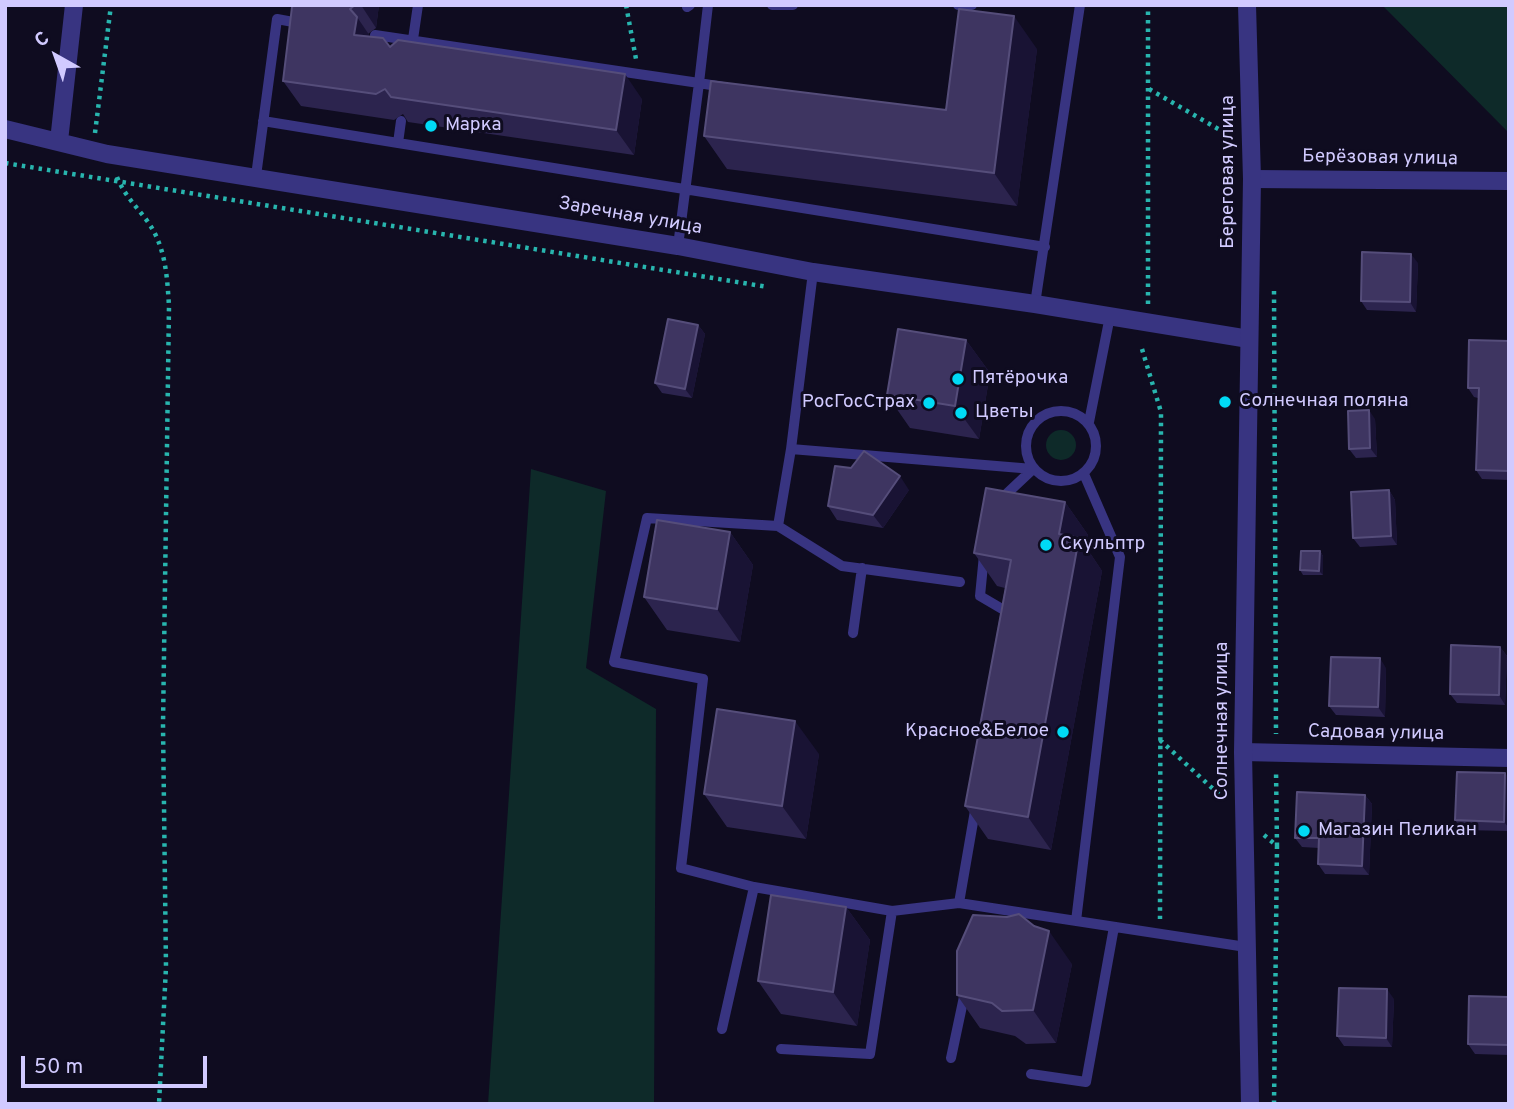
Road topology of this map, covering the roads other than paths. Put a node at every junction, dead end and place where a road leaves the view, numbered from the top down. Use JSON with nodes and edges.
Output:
{"nodes":[{"id":1,"x":74,"y":5,"type":"edge"},
{"id":2,"x":418,"y":5,"type":"edge"},
{"id":3,"x":708,"y":5,"type":"edge"},
{"id":4,"x":772,"y":5,"type":"edge"},
{"id":5,"x":793,"y":5,"type":"edge"},
{"id":6,"x":1080,"y":5,"type":"edge"},
{"id":7,"x":1247,"y":5,"type":"edge"},
{"id":8,"x":964,"y":6,"type":"edge"},
{"id":9,"x":962,"y":19,"type":"edge"},
{"id":10,"x":311,"y":25,"type":"edge"},
{"id":11,"x":375,"y":35,"type":"edge"},
{"id":12,"x":413,"y":40,"type":"junction"},
{"id":13,"x":410,"y":52,"type":"edge"},
{"id":14,"x":699,"y":83,"type":"junction"},
{"id":15,"x":740,"y":89,"type":"edge"},
{"id":16,"x":262,"y":121,"type":"junction"},
{"id":17,"x":401,"y":121,"type":"edge"},
{"id":18,"x":5,"y":129,"type":"edge"},
{"id":19,"x":59,"y":141,"type":"junction"},
{"id":20,"x":398,"y":143,"type":"junction"},
{"id":21,"x":256,"y":176,"type":"junction"},
{"id":22,"x":1252,"y":179,"type":"junction"},
{"id":23,"x":1509,"y":181,"type":"edge"},
{"id":24,"x":685,"y":189,"type":"junction"},
{"id":25,"x":678,"y":246,"type":"junction"},
{"id":26,"x":1045,"y":247,"type":"junction"},
{"id":27,"x":813,"y":272,"type":"junction"},
{"id":28,"x":1035,"y":304,"type":"junction"},
{"id":29,"x":1110,"y":316,"type":"junction"},
{"id":30,"x":1249,"y":339,"type":"junction"},
{"id":31,"x":1089,"y":422,"type":"junction"},
{"id":32,"x":791,"y":449,"type":"junction"},
{"id":33,"x":1033,"y":470,"type":"junction"},
{"id":34,"x":1084,"y":474,"type":"junction"},
{"id":35,"x":988,"y":511,"type":"edge"},
{"id":36,"x":778,"y":526,"type":"junction"},
{"id":37,"x":984,"y":548,"type":"edge"},
{"id":38,"x":862,"y":568,"type":"junction"},
{"id":39,"x":960,"y":582,"type":"dead end"},
{"id":40,"x":1006,"y":626,"type":"edge"},
{"id":41,"x":852,"y":633,"type":"dead end"},
{"id":42,"x":1243,"y":752,"type":"junction"},
{"id":43,"x":1509,"y":758,"type":"edge"},
{"id":44,"x":977,"y":797,"type":"edge"},
{"id":45,"x":754,"y":887,"type":"junction"},
{"id":46,"x":959,"y":903,"type":"junction"},
{"id":47,"x":984,"y":906,"type":"junction"},
{"id":48,"x":892,"y":911,"type":"junction"},
{"id":49,"x":981,"y":919,"type":"edge"},
{"id":50,"x":1076,"y":921,"type":"junction"},
{"id":51,"x":1114,"y":927,"type":"junction"},
{"id":52,"x":1246,"y":947,"type":"junction"},
{"id":53,"x":967,"y":982,"type":"edge"},
{"id":54,"x":722,"y":1029,"type":"dead end"},
{"id":55,"x":781,"y":1049,"type":"dead end"},
{"id":56,"x":951,"y":1058,"type":"dead end"},
{"id":57,"x":1031,"y":1074,"type":"dead end"},
{"id":58,"x":1250,"y":1104,"type":"edge"}],
"edges":[{"from":1,"to":19,"type":"street"},
{"from":2,"to":12,"type":"lane"},
{"from":3,"to":14,"type":"lane"},
{"from":4,"to":5,"type":"lane"},
{"from":6,"to":26,"type":"lane"},
{"from":7,"to":22,"type":"street","name":"Береговая улица"},
{"from":8,"to":9,"type":"lane"},
{"from":10,"to":16,"type":"lane"},
{"from":11,"to":12,"type":"lane"},
{"from":12,"to":13,"type":"lane"},
{"from":12,"to":14,"type":"lane"},
{"from":14,"to":15,"type":"lane"},
{"from":14,"to":24,"type":"lane"},
{"from":16,"to":20,"type":"lane"},
{"from":16,"to":21,"type":"lane"},
{"from":17,"to":20,"type":"lane"},
{"from":18,"to":19,"type":"street","name":"Заречная улица"},
{"from":19,"to":21,"type":"street","name":"Заречная улица"},
{"from":20,"to":24,"type":"lane"},
{"from":21,"to":25,"type":"street","name":"Заречная улица"},
{"from":22,"to":23,"type":"street","name":"Берёзовая улица"},
{"from":22,"to":30,"type":"street","name":"Береговая улица"},
{"from":24,"to":25,"type":"lane"},
{"from":24,"to":26,"type":"lane"},
{"from":25,"to":27,"type":"street","name":"Заречная улица"},
{"from":26,"to":28,"type":"lane"},
{"from":27,"to":28,"type":"street","name":"Заречная улица"},
{"from":27,"to":32,"type":"lane"},
{"from":28,"to":29,"type":"street","name":"Заречная улица"},
{"from":29,"to":30,"type":"street","name":"Заречная улица"},
{"from":29,"to":31,"type":"lane"},
{"from":30,"to":42,"type":"street","name":"Солнечная улица"},
{"from":31,"to":33,"type":"lane"},
{"from":31,"to":34,"type":"lane"},
{"from":32,"to":33,"type":"lane"},
{"from":32,"to":36,"type":"lane"},
{"from":33,"to":34,"type":"lane"},
{"from":33,"to":35,"type":"lane"},
{"from":34,"to":50,"type":"lane"},
{"from":36,"to":38,"type":"lane"},
{"from":36,"to":45,"type":"lane"},
{"from":37,"to":40,"type":"lane"},
{"from":38,"to":39,"type":"lane"},
{"from":38,"to":41,"type":"lane"},
{"from":42,"to":43,"type":"street","name":"Садовая улица"},
{"from":42,"to":52,"type":"street","name":"Солнечная улица"},
{"from":44,"to":46,"type":"lane"},
{"from":45,"to":48,"type":"lane"},
{"from":45,"to":54,"type":"lane"},
{"from":46,"to":47,"type":"lane"},
{"from":46,"to":48,"type":"lane"},
{"from":47,"to":49,"type":"lane"},
{"from":47,"to":50,"type":"lane"},
{"from":48,"to":55,"type":"lane"},
{"from":50,"to":51,"type":"lane"},
{"from":51,"to":52,"type":"lane"},
{"from":51,"to":57,"type":"lane"},
{"from":52,"to":58,"type":"street","name":"Солнечная улица"},
{"from":53,"to":56,"type":"lane"}]}
